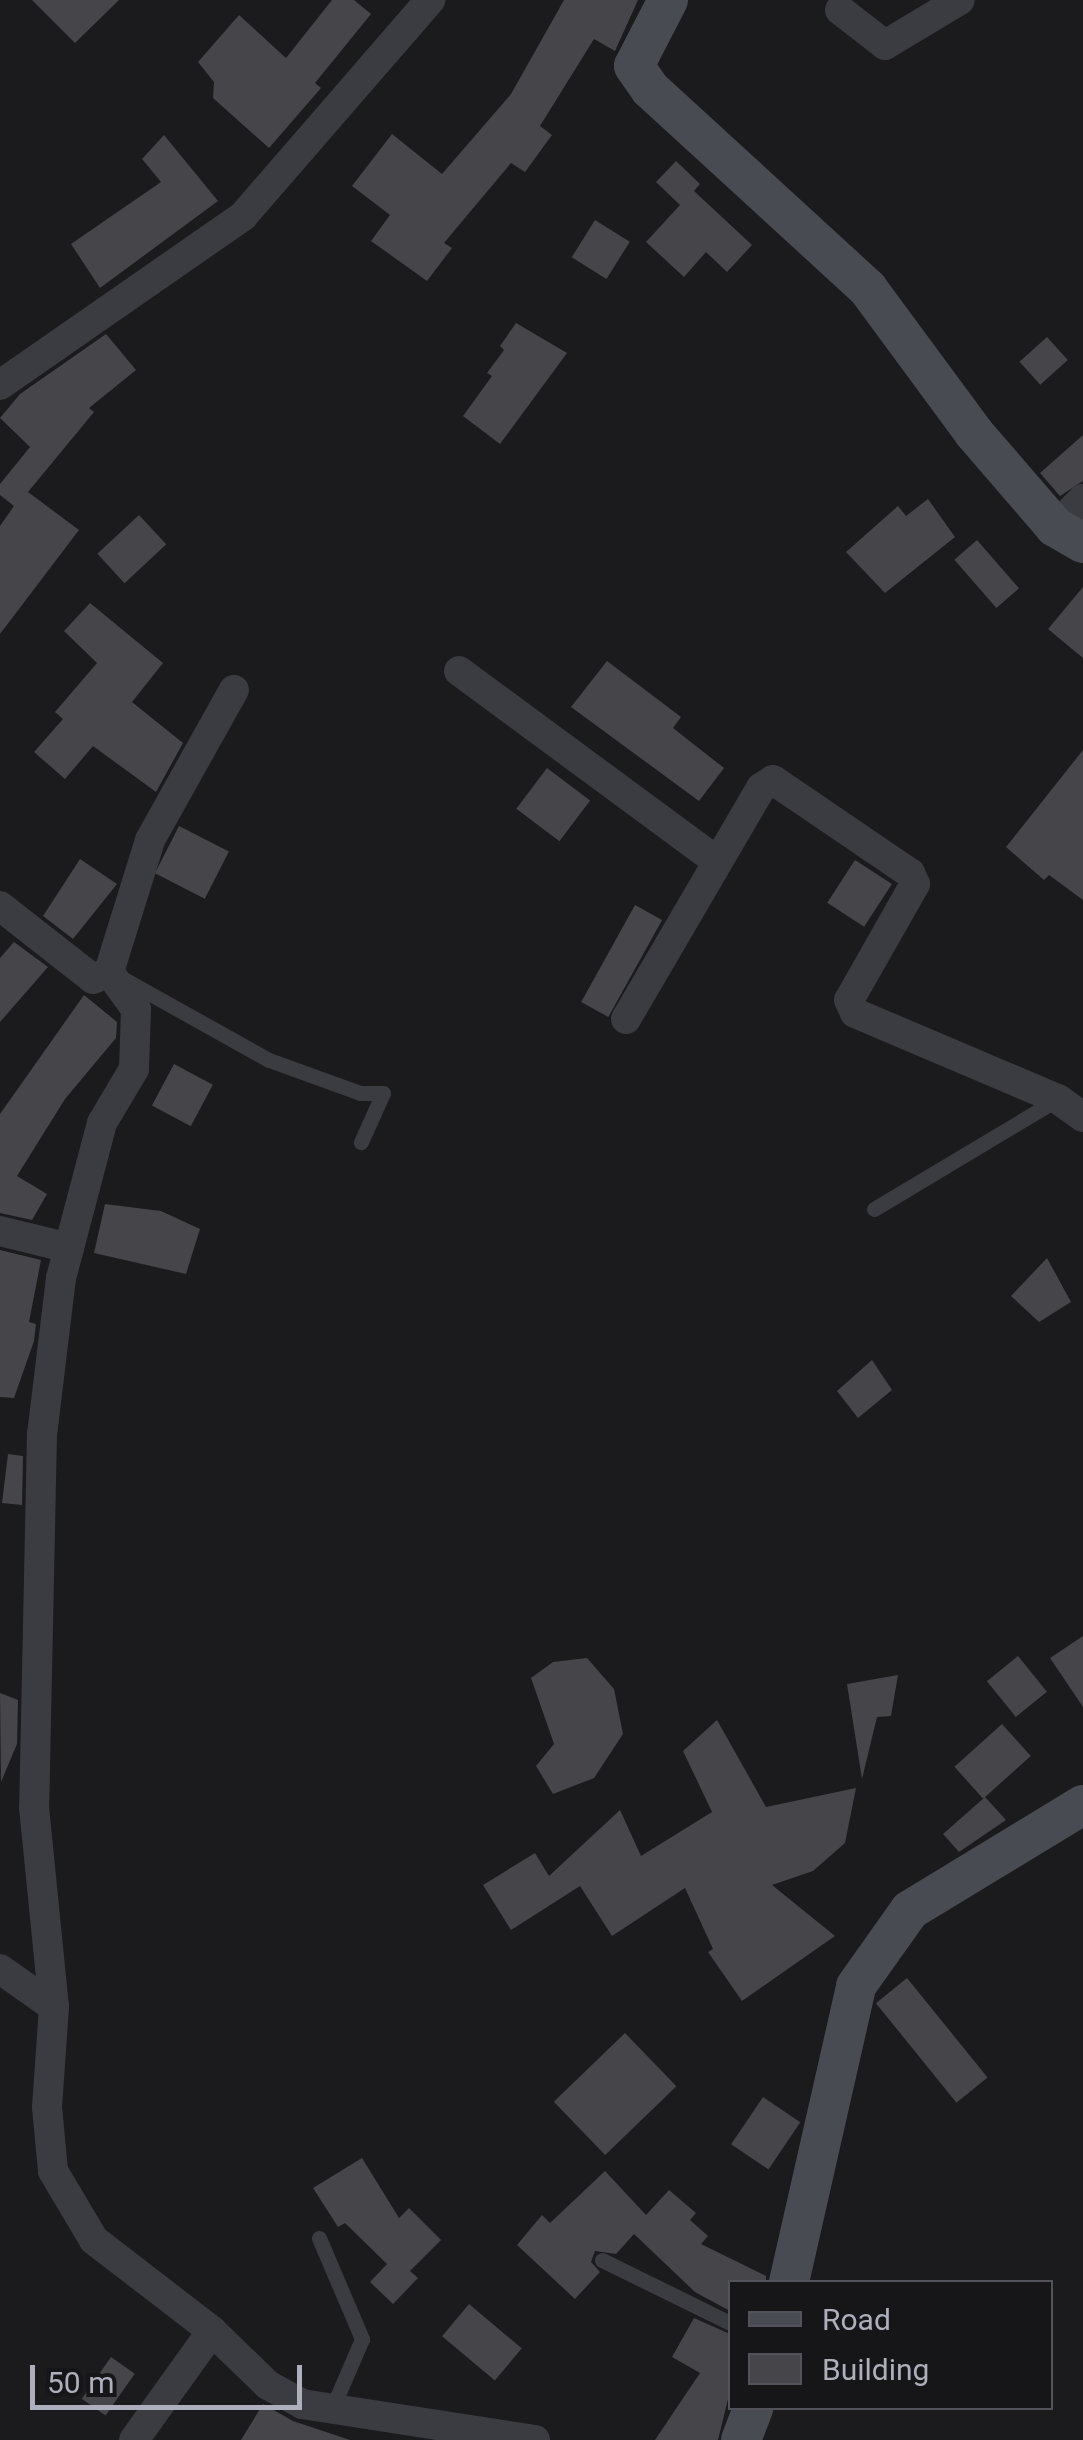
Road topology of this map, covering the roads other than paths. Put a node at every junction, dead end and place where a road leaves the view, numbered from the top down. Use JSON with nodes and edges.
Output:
{"nodes":[{"id":1,"x":430,"y":0,"type":"edge"},
{"id":2,"x":668,"y":0,"type":"edge"},
{"id":3,"x":960,"y":0,"type":"edge"},
{"id":4,"x":840,"y":10,"type":"dead end"},
{"id":5,"x":1,"y":382,"type":"edge"},
{"id":6,"x":1074,"y":523,"type":"edge"},
{"id":7,"x":459,"y":671,"type":"dead end"},
{"id":8,"x":234,"y":690,"type":"dead end"},
{"id":9,"x":717,"y":861,"type":"junction"},
{"id":10,"x":0,"y":906,"type":"edge"},
{"id":11,"x":109,"y":972,"type":"junction"},
{"id":12,"x":626,"y":1019,"type":"dead end"},
{"id":13,"x":1070,"y":1091,"type":"edge"},
{"id":14,"x":1083,"y":1117,"type":"edge"},
{"id":15,"x":362,"y":1142,"type":"dead end"},
{"id":16,"x":874,"y":1209,"type":"dead end"},
{"id":17,"x":0,"y":1231,"type":"edge"},
{"id":18,"x":69,"y":1248,"type":"junction"},
{"id":19,"x":1083,"y":1805,"type":"edge"},
{"id":20,"x":0,"y":1969,"type":"edge"},
{"id":21,"x":54,"y":2007,"type":"junction"},
{"id":22,"x":318,"y":2238,"type":"dead end"},
{"id":23,"x":602,"y":2260,"type":"dead end"},
{"id":24,"x":788,"y":2280,"type":"edge"},
{"id":25,"x":728,"y":2322,"type":"edge"},
{"id":26,"x":212,"y":2332,"type":"junction"},
{"id":27,"x":752,"y":2410,"type":"edge"},
{"id":28,"x":331,"y":2411,"type":"junction"},
{"id":29,"x":134,"y":2440,"type":"edge"},
{"id":30,"x":535,"y":2440,"type":"edge"},
{"id":31,"x":740,"y":2440,"type":"edge"}],
"edges":[{"from":1,"to":5,"type":"street"},
{"from":2,"to":6,"type":"street"},
{"from":3,"to":4,"type":"street"},
{"from":7,"to":9,"type":"street"},
{"from":8,"to":11,"type":"street"},
{"from":9,"to":12,"type":"street"},
{"from":9,"to":13,"type":"street"},
{"from":10,"to":11,"type":"street"},
{"from":11,"to":15,"type":"lane"},
{"from":11,"to":18,"type":"street"},
{"from":13,"to":14,"type":"street"},
{"from":13,"to":16,"type":"lane"},
{"from":17,"to":18,"type":"street"},
{"from":18,"to":21,"type":"street"},
{"from":19,"to":24,"type":"street"},
{"from":20,"to":21,"type":"street"},
{"from":21,"to":26,"type":"street"},
{"from":22,"to":28,"type":"lane"},
{"from":23,"to":25,"type":"lane"},
{"from":26,"to":28,"type":"street"},
{"from":26,"to":29,"type":"street"},
{"from":27,"to":31,"type":"street"},
{"from":28,"to":30,"type":"street"}]}
